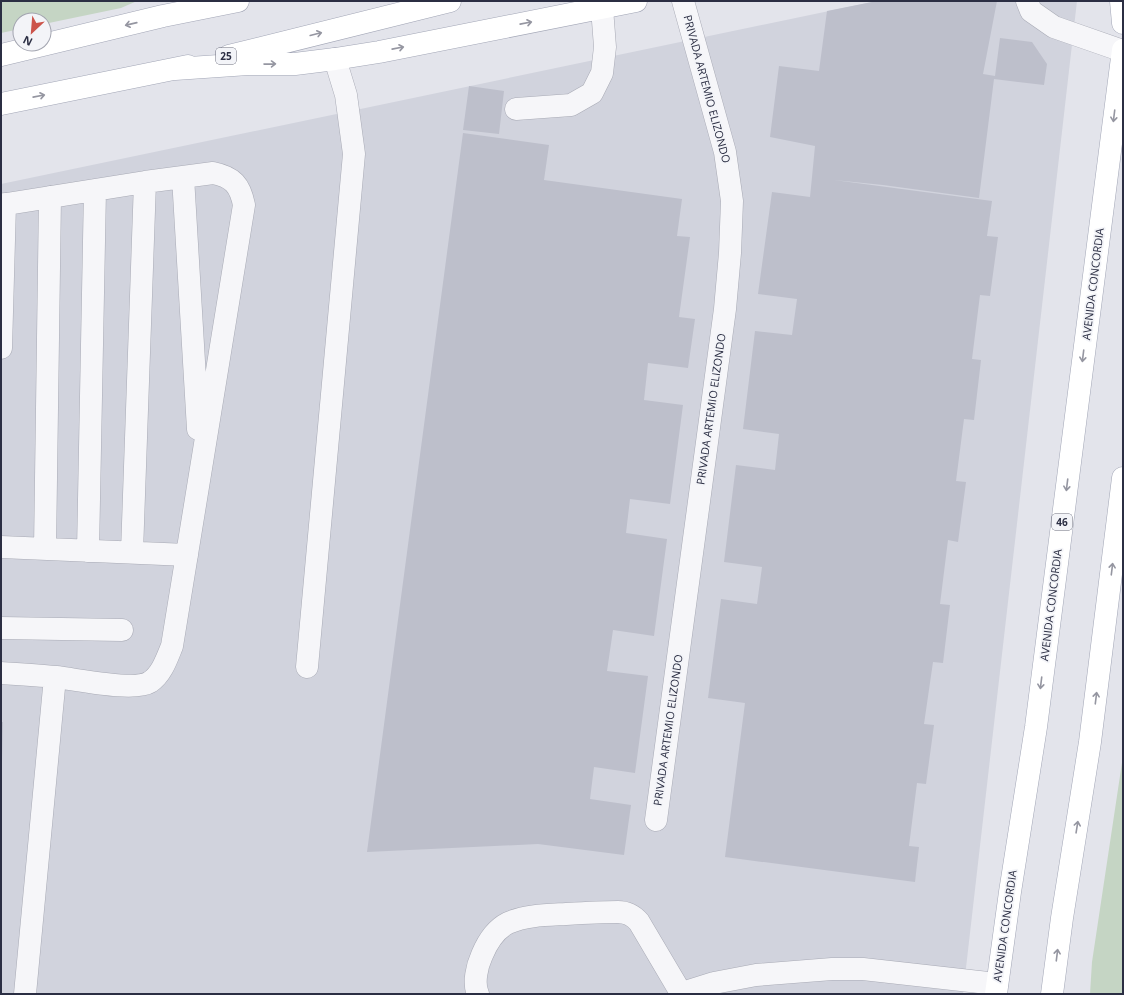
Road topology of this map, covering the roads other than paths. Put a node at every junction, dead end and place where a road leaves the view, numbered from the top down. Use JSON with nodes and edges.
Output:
{"nodes":[{"id":1,"x":188,"y":1,"type":"edge"},
{"id":2,"x":238,"y":1,"type":"edge"},
{"id":3,"x":450,"y":1,"type":"edge"},
{"id":4,"x":636,"y":1,"type":"edge"},
{"id":5,"x":683,"y":1,"type":"edge"},
{"id":6,"x":1027,"y":1,"type":"edge"},
{"id":7,"x":1121,"y":1,"type":"edge"},
{"id":8,"x":602,"y":8,"type":"junction"},
{"id":9,"x":163,"y":16,"type":"junction"},
{"id":10,"x":1123,"y":23,"type":"edge"},
{"id":11,"x":1123,"y":50,"type":"edge"},
{"id":12,"x":1,"y":55,"type":"edge"},
{"id":13,"x":336,"y":59,"type":"junction"},
{"id":14,"x":175,"y":69,"type":"junction"},
{"id":15,"x":1,"y":104,"type":"edge"},
{"id":16,"x":516,"y":109,"type":"dead end"},
{"id":17,"x":183,"y":177,"type":"junction"},
{"id":18,"x":145,"y":182,"type":"junction"},
{"id":19,"x":96,"y":190,"type":"junction"},
{"id":20,"x":50,"y":197,"type":"junction"},
{"id":21,"x":3,"y":205,"type":"edge"},
{"id":22,"x":1,"y":348,"type":"edge"},
{"id":23,"x":201,"y":470,"type":"junction"},
{"id":24,"x":1123,"y":478,"type":"edge"},
{"id":25,"x":1,"y":547,"type":"edge"},
{"id":26,"x":45,"y":549,"type":"junction"},
{"id":27,"x":88,"y":551,"type":"junction"},
{"id":28,"x":132,"y":552,"type":"junction"},
{"id":29,"x":187,"y":555,"type":"junction"},
{"id":30,"x":1,"y":628,"type":"edge"},
{"id":31,"x":122,"y":630,"type":"dead end"},
{"id":32,"x":307,"y":667,"type":"dead end"},
{"id":33,"x":1,"y":673,"type":"edge"},
{"id":34,"x":55,"y":677,"type":"junction"},
{"id":35,"x":656,"y":820,"type":"dead end"},
{"id":36,"x":997,"y":989,"type":"edge"},
{"id":37,"x":25,"y":994,"type":"edge"},
{"id":38,"x":478,"y":994,"type":"edge"},
{"id":39,"x":680,"y":994,"type":"edge"},
{"id":40,"x":1052,"y":994,"type":"edge"}],
"edges":[{"from":1,"to":9,"type":"main road"},
{"from":2,"to":9,"type":"main road"},
{"from":14,"to":3,"type":"main road","number":"25","one_way":true},
{"from":4,"to":8,"type":"main road"},
{"from":5,"to":35,"type":"lane","name":"PRIVADA ARTEMIO ELIZONDO"},
{"from":6,"to":11,"type":"lane"},
{"from":7,"to":10,"type":"main road"},
{"from":13,"to":8,"type":"main road","one_way":true},
{"from":8,"to":16,"type":"lane"},
{"from":9,"to":12,"type":"main road","one_way":true},
{"from":11,"to":36,"type":"main road","name":"AVENIDA CONCORDIA","number":"46","one_way":true},
{"from":14,"to":13,"type":"main road","one_way":true},
{"from":13,"to":32,"type":"lane"},
{"from":15,"to":14,"type":"main road","number":"25","one_way":true},
{"from":17,"to":18,"type":"lane"},
{"from":17,"to":23,"type":"lane"},
{"from":17,"to":23,"type":"lane"},
{"from":18,"to":19,"type":"lane"},
{"from":18,"to":28,"type":"lane"},
{"from":19,"to":20,"type":"lane"},
{"from":19,"to":27,"type":"lane"},
{"from":20,"to":21,"type":"lane"},
{"from":20,"to":26,"type":"lane"},
{"from":21,"to":22,"type":"lane"},
{"from":23,"to":29,"type":"lane"},
{"from":40,"to":24,"type":"main road","one_way":true},
{"from":25,"to":26,"type":"lane"},
{"from":26,"to":27,"type":"lane"},
{"from":27,"to":28,"type":"lane"},
{"from":28,"to":29,"type":"lane"},
{"from":29,"to":34,"type":"lane"},
{"from":30,"to":31,"type":"lane"},
{"from":33,"to":34,"type":"lane"},
{"from":34,"to":37,"type":"lane"},
{"from":36,"to":39,"type":"lane"},
{"from":38,"to":39,"type":"lane"}]}
